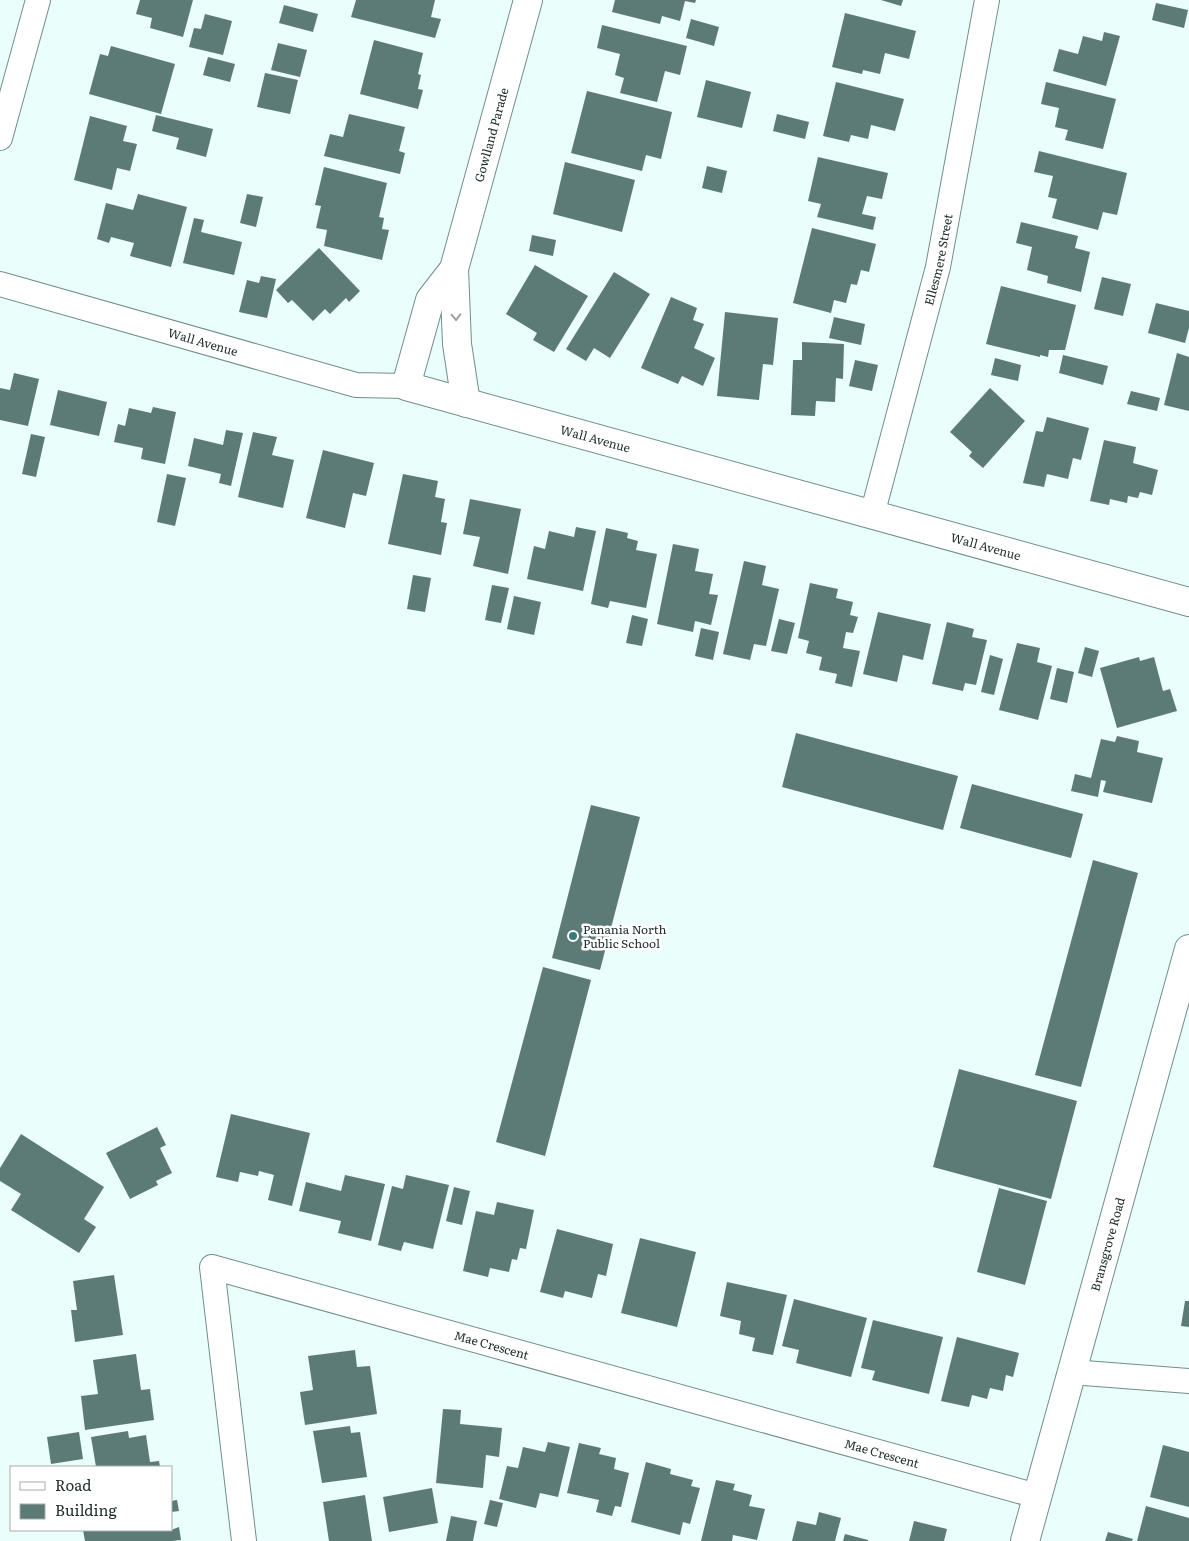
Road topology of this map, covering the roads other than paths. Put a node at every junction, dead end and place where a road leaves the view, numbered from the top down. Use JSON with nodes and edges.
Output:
{"nodes":[{"id":1,"x":38,"y":0,"type":"edge"},
{"id":2,"x":528,"y":0,"type":"edge"},
{"id":3,"x":987,"y":0,"type":"edge"},
{"id":4,"x":0,"y":138,"type":"edge"},
{"id":5,"x":454,"y":269,"type":"junction"},
{"id":6,"x":0,"y":284,"type":"edge"},
{"id":7,"x":406,"y":386,"type":"junction"},
{"id":8,"x":466,"y":402,"type":"junction"},
{"id":9,"x":872,"y":515,"type":"junction"},
{"id":10,"x":1189,"y":602,"type":"edge"},
{"id":11,"x":1189,"y":949,"type":"edge"},
{"id":12,"x":1071,"y":1372,"type":"junction"},
{"id":13,"x":1189,"y":1381,"type":"edge"},
{"id":14,"x":1036,"y":1496,"type":"junction"},
{"id":15,"x":244,"y":1541,"type":"edge"},
{"id":16,"x":1025,"y":1541,"type":"edge"}],
"edges":[{"from":1,"to":4,"type":"street"},
{"from":2,"to":5,"type":"street","name":"Gowlland Parade"},
{"from":3,"to":9,"type":"street","name":"Ellesmere Street"},
{"from":5,"to":7,"type":"street","name":"Gowlland Parade"},
{"from":5,"to":8,"type":"street","name":"Gowlland Parade","one_way":true},
{"from":6,"to":7,"type":"street","name":"Wall Avenue"},
{"from":7,"to":8,"type":"street","name":"Wall Avenue"},
{"from":8,"to":9,"type":"street","name":"Wall Avenue"},
{"from":9,"to":10,"type":"street","name":"Wall Avenue"},
{"from":11,"to":12,"type":"street","name":"Bransgrove Road"},
{"from":12,"to":13,"type":"street"},
{"from":12,"to":14,"type":"street","name":"Bransgrove Road"},
{"from":14,"to":15,"type":"street","name":"Mae Crescent"},
{"from":14,"to":16,"type":"street","name":"Bransgrove Road"}]}
